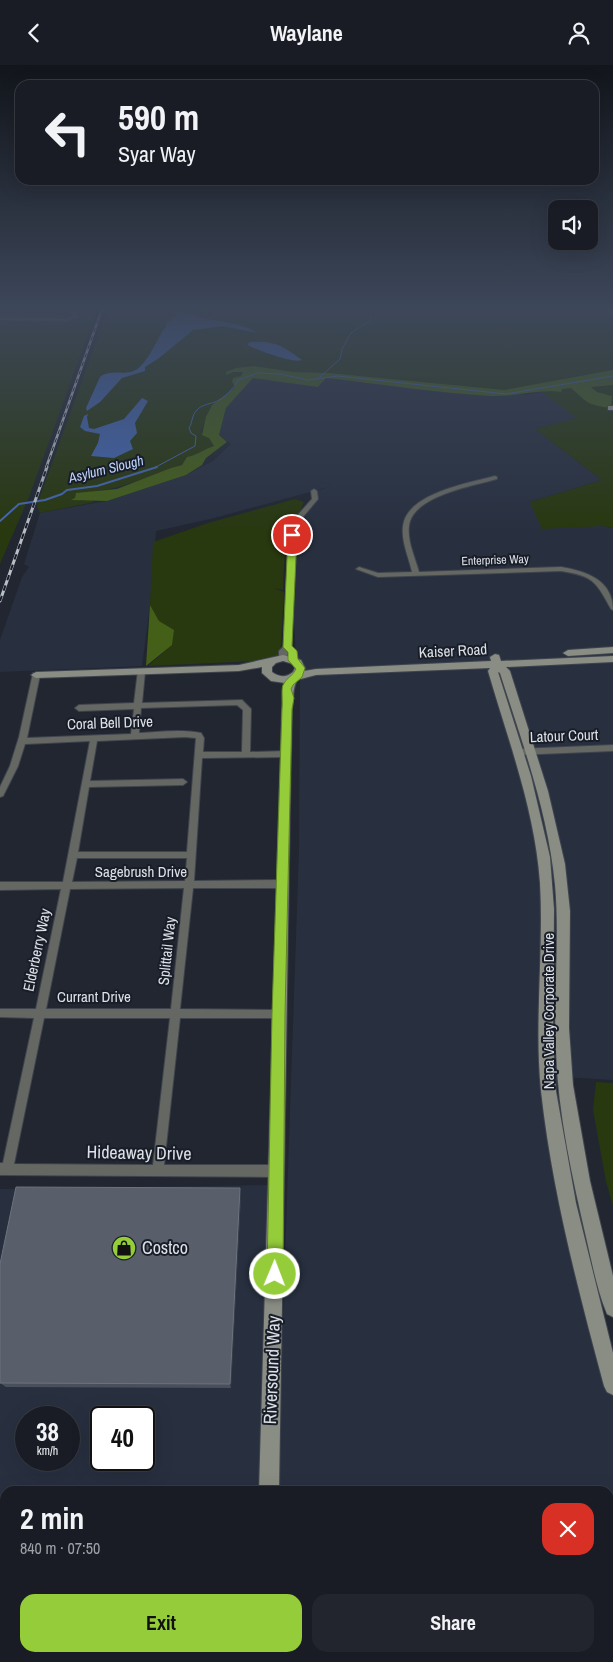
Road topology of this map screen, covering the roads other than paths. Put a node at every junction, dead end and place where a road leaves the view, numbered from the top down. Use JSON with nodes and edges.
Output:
{"nodes":[{"id":1,"x":495,"y":478,"type":"dead end"},
{"id":2,"x":314,"y":491,"type":"dead end"},
{"id":3,"x":360,"y":569,"type":"dead end"},
{"id":4,"x":416,"y":573,"type":"junction"},
{"id":5,"x":613,"y":608,"type":"edge"},
{"id":6,"x":287,"y":647,"type":"joint"},
{"id":7,"x":613,"y":650,"type":"edge"},
{"id":8,"x":613,"y":659,"type":"edge"},
{"id":9,"x":287,"y":661,"type":"junction"},
{"id":10,"x":496,"y":663,"type":"junction"},
{"id":11,"x":270,"y":675,"type":"junction"},
{"id":12,"x":141,"y":676,"type":"junction"},
{"id":13,"x":294,"y":678,"type":"junction"},
{"id":14,"x":35,"y":680,"type":"joint"},
{"id":15,"x":139,"y":705,"type":"junction"},
{"id":16,"x":78,"y":708,"type":"dead end"},
{"id":17,"x":287,"y":709,"type":"junction"},
{"id":18,"x":198,"y":735,"type":"joint"},
{"id":19,"x":135,"y":736,"type":"junction"},
{"id":20,"x":94,"y":738,"type":"junction"},
{"id":21,"x":23,"y":741,"type":"junction"},
{"id":22,"x":613,"y":749,"type":"edge"},
{"id":23,"x":523,"y":752,"type":"junction"},
{"id":24,"x":286,"y":754,"type":"junction"},
{"id":25,"x":198,"y":755,"type":"junction"},
{"id":26,"x":246,"y":755,"type":"junction"},
{"id":27,"x":183,"y":782,"type":"dead end"},
{"id":28,"x":86,"y":784,"type":"junction"},
{"id":29,"x":0,"y":794,"type":"edge"},
{"id":30,"x":73,"y":855,"type":"junction"},
{"id":31,"x":191,"y":855,"type":"junction"},
{"id":32,"x":282,"y":884,"type":"junction"},
{"id":33,"x":189,"y":885,"type":"junction"},
{"id":34,"x":0,"y":886,"type":"edge"},
{"id":35,"x":66,"y":886,"type":"junction"},
{"id":36,"x":40,"y":1012,"type":"junction"},
{"id":37,"x":0,"y":1013,"type":"edge"},
{"id":38,"x":175,"y":1013,"type":"junction"},
{"id":39,"x":278,"y":1014,"type":"junction"},
{"id":40,"x":546,"y":1059,"type":"junction"},
{"id":41,"x":564,"y":1059,"type":"junction"},
{"id":42,"x":4,"y":1169,"type":"edge"},
{"id":43,"x":158,"y":1171,"type":"junction"},
{"id":44,"x":277,"y":1171,"type":"junction"},
{"id":45,"x":613,"y":1308,"type":"edge"},
{"id":46,"x":613,"y":1386,"type":"edge"},
{"id":47,"x":269,"y":1486,"type":"edge"}],
"edges":[{"from":1,"to":4,"type":"street"},
{"from":2,"to":6,"type":"street"},
{"from":3,"to":4,"type":"street","name":"Enterprise Way"},
{"from":4,"to":5,"type":"street","name":"Enterprise Way"},
{"from":6,"to":9,"type":"street"},
{"from":7,"to":10,"type":"street","name":"Kaiser Road"},
{"from":8,"to":10,"type":"street","name":"Kaiser Road"},
{"from":9,"to":10,"type":"street","name":"Kaiser Road"},
{"from":9,"to":11,"type":"street"},
{"from":9,"to":12,"type":"street","name":"Kaiser Road"},
{"from":9,"to":13,"type":"street","name":"Riversound Way"},
{"from":10,"to":13,"type":"street","name":"Kaiser Road"},
{"from":10,"to":23,"type":"street","name":"Napa Valley Corporate Drive"},
{"from":11,"to":12,"type":"street","name":"Kaiser Road"},
{"from":11,"to":13,"type":"street","name":"Kaiser Road"},
{"from":11,"to":17,"type":"street","name":"Riversound Way"},
{"from":12,"to":14,"type":"street","name":"Kaiser Road"},
{"from":12,"to":15,"type":"street"},
{"from":13,"to":17,"type":"street","name":"Riversound Way"},
{"from":14,"to":21,"type":"street"},
{"from":15,"to":16,"type":"street"},
{"from":15,"to":19,"type":"street"},
{"from":15,"to":26,"type":"street"},
{"from":17,"to":24,"type":"street","name":"Riversound Way"},
{"from":18,"to":19,"type":"street","name":"Coral Bell Drive"},
{"from":18,"to":25,"type":"street","name":"Splittail Way"},
{"from":19,"to":20,"type":"street","name":"Coral Bell Drive"},
{"from":20,"to":21,"type":"street","name":"Coral Bell Drive"},
{"from":20,"to":28,"type":"street","name":"Elderberry Way"},
{"from":21,"to":29,"type":"street"},
{"from":22,"to":23,"type":"street","name":"Latour Court"},
{"from":23,"to":40,"type":"street","name":"Napa Valley Corporate Drive"},
{"from":23,"to":41,"type":"street","name":"Napa Valley Corporate Drive"},
{"from":24,"to":26,"type":"street"},
{"from":24,"to":32,"type":"street","name":"Riversound Way"},
{"from":25,"to":26,"type":"street"},
{"from":25,"to":31,"type":"street","name":"Splittail Way"},
{"from":27,"to":28,"type":"street"},
{"from":28,"to":30,"type":"street","name":"Elderberry Way"},
{"from":30,"to":31,"type":"street"},
{"from":30,"to":35,"type":"street","name":"Elderberry Way"},
{"from":31,"to":33,"type":"street","name":"Splittail Way"},
{"from":32,"to":33,"type":"street","name":"Sagebrush Drive"},
{"from":32,"to":39,"type":"street","name":"Riversound Way"},
{"from":33,"to":35,"type":"street","name":"Sagebrush Drive"},
{"from":33,"to":38,"type":"street","name":"Splittail Way"},
{"from":34,"to":35,"type":"street","name":"Sagebrush Drive"},
{"from":35,"to":36,"type":"street","name":"Elderberry Way"},
{"from":36,"to":37,"type":"street","name":"Currant Drive"},
{"from":36,"to":38,"type":"street","name":"Currant Drive"},
{"from":36,"to":42,"type":"street","name":"Elderberry Way"},
{"from":38,"to":39,"type":"street","name":"Currant Drive"},
{"from":38,"to":43,"type":"street","name":"Splittail Way"},
{"from":39,"to":44,"type":"street","name":"Riversound Way"},
{"from":40,"to":41,"type":"street"},
{"from":40,"to":46,"type":"street","name":"Napa Valley Corporate Drive"},
{"from":41,"to":45,"type":"street","name":"Napa Valley Corporate Drive"},
{"from":42,"to":43,"type":"street","name":"Hideaway Drive"},
{"from":43,"to":44,"type":"street","name":"Hideaway Drive"},
{"from":44,"to":47,"type":"street","name":"Riversound Way"}]}
